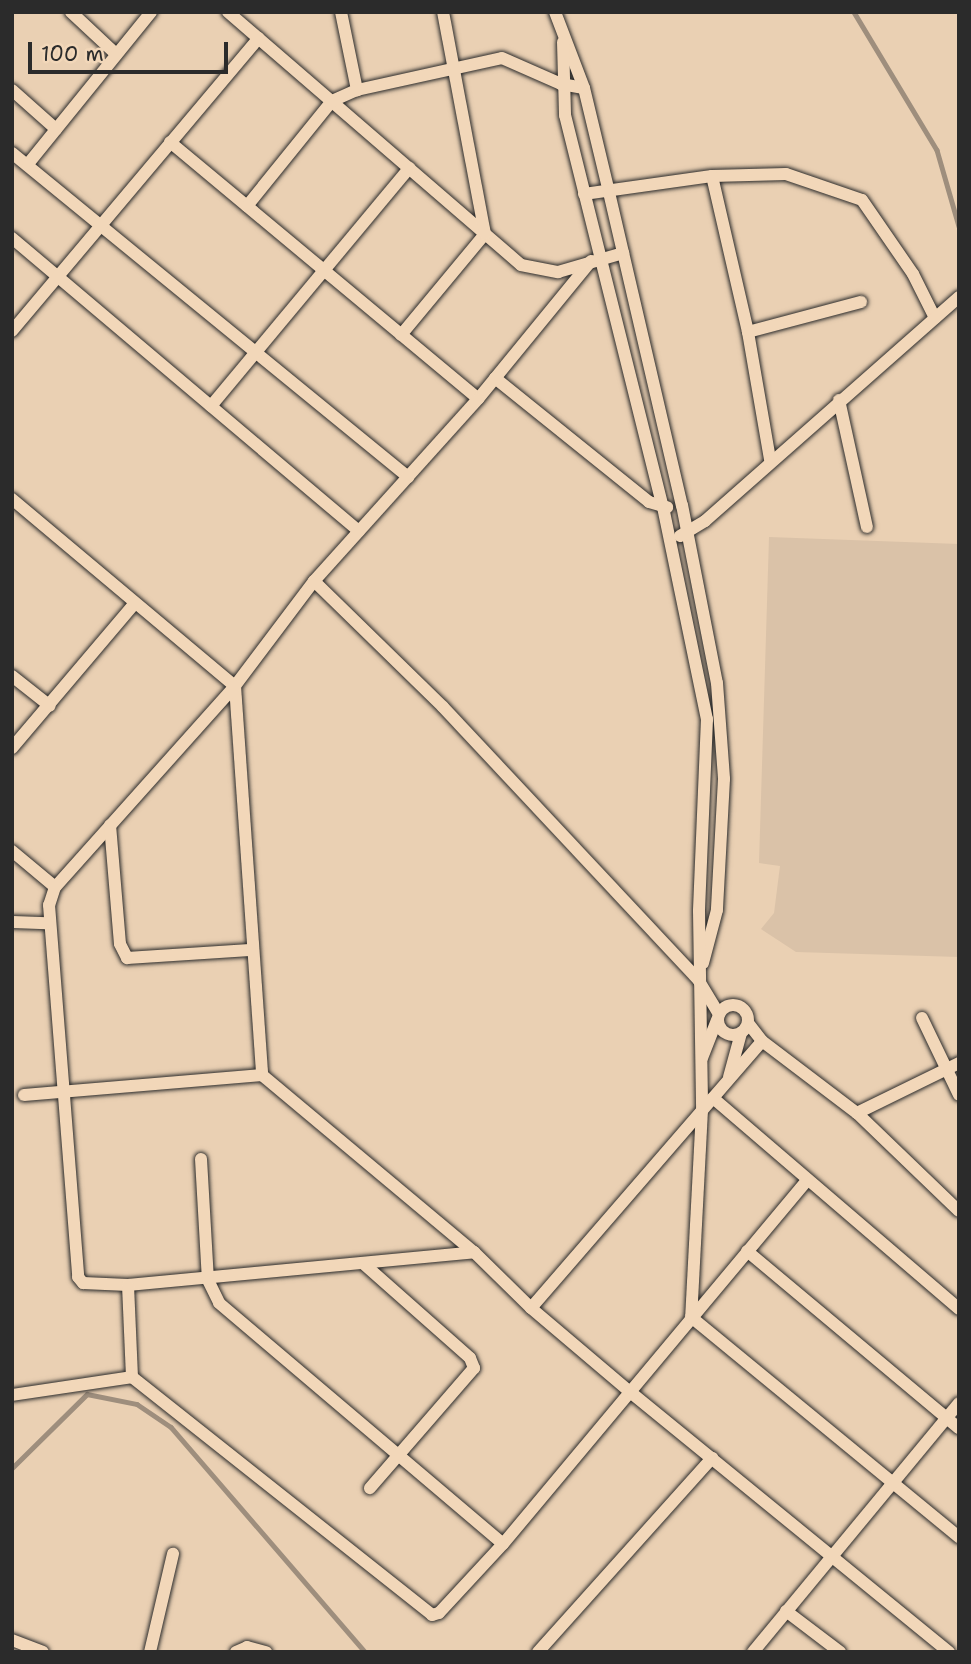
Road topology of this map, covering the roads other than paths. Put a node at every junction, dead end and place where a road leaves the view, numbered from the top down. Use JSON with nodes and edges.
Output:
{"nodes":[{"id":1,"x":71,"y":12,"type":"edge"},
{"id":2,"x":150,"y":12,"type":"edge"},
{"id":3,"x":228,"y":12,"type":"edge"},
{"id":4,"x":341,"y":12,"type":"edge"},
{"id":5,"x":443,"y":12,"type":"edge"},
{"id":6,"x":555,"y":12,"type":"edge"},
{"id":7,"x":247,"y":18,"type":"edge"},
{"id":8,"x":259,"y":38,"type":"junction"},
{"id":9,"x":563,"y":42,"type":"junction"},
{"id":10,"x":116,"y":54,"type":"junction"},
{"id":11,"x":456,"y":65,"type":"junction"},
{"id":12,"x":561,"y":84,"type":"junction"},
{"id":13,"x":583,"y":88,"type":"junction"},
{"id":14,"x":12,"y":90,"type":"edge"},
{"id":15,"x":357,"y":90,"type":"junction"},
{"id":16,"x":332,"y":102,"type":"junction"},
{"id":17,"x":56,"y":129,"type":"junction"},
{"id":18,"x":170,"y":142,"type":"junction"},
{"id":19,"x":12,"y":153,"type":"edge"},
{"id":20,"x":28,"y":164,"type":"junction"},
{"id":21,"x":409,"y":168,"type":"junction"},
{"id":22,"x":712,"y":176,"type":"junction"},
{"id":23,"x":608,"y":188,"type":"junction"},
{"id":24,"x":584,"y":194,"type":"junction"},
{"id":25,"x":247,"y":206,"type":"junction"},
{"id":26,"x":102,"y":225,"type":"junction"},
{"id":27,"x":485,"y":234,"type":"junction"},
{"id":28,"x":12,"y":238,"type":"edge"},
{"id":29,"x":623,"y":253,"type":"junction"},
{"id":30,"x":596,"y":260,"type":"junction"},
{"id":31,"x":323,"y":270,"type":"junction"},
{"id":32,"x":58,"y":276,"type":"junction"},
{"id":33,"x":959,"y":297,"type":"edge"},
{"id":34,"x":862,"y":302,"type":"dead end"},
{"id":35,"x":934,"y":318,"type":"junction"},
{"id":36,"x":12,"y":331,"type":"edge"},
{"id":37,"x":748,"y":332,"type":"junction"},
{"id":38,"x":401,"y":335,"type":"junction"},
{"id":39,"x":256,"y":352,"type":"junction"},
{"id":40,"x":495,"y":378,"type":"junction"},
{"id":41,"x":478,"y":399,"type":"junction"},
{"id":42,"x":839,"y":400,"type":"junction"},
{"id":43,"x":211,"y":405,"type":"junction"},
{"id":44,"x":770,"y":460,"type":"junction"},
{"id":45,"x":408,"y":477,"type":"junction"},
{"id":46,"x":12,"y":499,"type":"edge"},
{"id":47,"x":681,"y":505,"type":"junction"},
{"id":48,"x":663,"y":507,"type":"junction"},
{"id":49,"x":867,"y":527,"type":"dead end"},
{"id":50,"x":359,"y":531,"type":"junction"},
{"id":51,"x":687,"y":534,"type":"junction"},
{"id":52,"x":670,"y":538,"type":"junction"},
{"id":53,"x":314,"y":581,"type":"junction"},
{"id":54,"x":135,"y":603,"type":"junction"},
{"id":55,"x":12,"y":676,"type":"edge"},
{"id":56,"x":235,"y":686,"type":"junction"},
{"id":57,"x":50,"y":706,"type":"junction"},
{"id":58,"x":12,"y":748,"type":"edge"},
{"id":59,"x":110,"y":825,"type":"junction"},
{"id":60,"x":12,"y":851,"type":"edge"},
{"id":61,"x":55,"y":887,"type":"junction"},
{"id":62,"x":12,"y":922,"type":"edge"},
{"id":63,"x":48,"y":923,"type":"junction"},
{"id":64,"x":250,"y":950,"type":"junction"},
{"id":65,"x":699,"y":981,"type":"junction"},
{"id":66,"x":718,"y":1017,"type":"junction"},
{"id":67,"x":922,"y":1018,"type":"dead end"},
{"id":68,"x":745,"y":1028,"type":"junction"},
{"id":69,"x":762,"y":1041,"type":"junction"},
{"id":70,"x":700,"y":1063,"type":"junction"},
{"id":71,"x":959,"y":1063,"type":"edge"},
{"id":72,"x":946,"y":1070,"type":"junction"},
{"id":73,"x":262,"y":1075,"type":"junction"},
{"id":74,"x":728,"y":1081,"type":"junction"},
{"id":75,"x":62,"y":1092,"type":"junction"},
{"id":76,"x":24,"y":1095,"type":"dead end"},
{"id":77,"x":959,"y":1095,"type":"edge"},
{"id":78,"x":713,"y":1098,"type":"junction"},
{"id":79,"x":702,"y":1110,"type":"junction"},
{"id":80,"x":857,"y":1114,"type":"junction"},
{"id":81,"x":201,"y":1159,"type":"dead end"},
{"id":82,"x":807,"y":1180,"type":"junction"},
{"id":83,"x":959,"y":1211,"type":"edge"},
{"id":84,"x":747,"y":1251,"type":"junction"},
{"id":85,"x":474,"y":1252,"type":"junction"},
{"id":86,"x":366,"y":1265,"type":"junction"},
{"id":87,"x":208,"y":1280,"type":"junction"},
{"id":88,"x":128,"y":1285,"type":"junction"},
{"id":89,"x":531,"y":1308,"type":"junction"},
{"id":90,"x":959,"y":1309,"type":"edge"},
{"id":91,"x":691,"y":1317,"type":"junction"},
{"id":92,"x":132,"y":1377,"type":"junction"},
{"id":93,"x":629,"y":1391,"type":"junction"},
{"id":94,"x":12,"y":1395,"type":"edge"},
{"id":95,"x":959,"y":1403,"type":"edge"},
{"id":96,"x":947,"y":1418,"type":"junction"},
{"id":97,"x":959,"y":1428,"type":"edge"},
{"id":98,"x":399,"y":1455,"type":"junction"},
{"id":99,"x":712,"y":1458,"type":"junction"},
{"id":100,"x":893,"y":1483,"type":"junction"},
{"id":101,"x":370,"y":1488,"type":"dead end"},
{"id":102,"x":959,"y":1537,"type":"edge"},
{"id":103,"x":503,"y":1544,"type":"junction"},
{"id":104,"x":173,"y":1554,"type":"dead end"},
{"id":105,"x":832,"y":1557,"type":"junction"},
{"id":106,"x":786,"y":1611,"type":"junction"},
{"id":107,"x":12,"y":1640,"type":"edge"},
{"id":108,"x":43,"y":1652,"type":"edge"},
{"id":109,"x":150,"y":1652,"type":"edge"},
{"id":110,"x":236,"y":1652,"type":"edge"},
{"id":111,"x":266,"y":1652,"type":"edge"},
{"id":112,"x":538,"y":1652,"type":"edge"},
{"id":113,"x":753,"y":1652,"type":"edge"},
{"id":114,"x":840,"y":1652,"type":"edge"},
{"id":115,"x":949,"y":1652,"type":"edge"}],
"edges":[{"from":1,"to":10,"type":"street"},
{"from":2,"to":10,"type":"street"},
{"from":3,"to":7,"type":"street"},
{"from":4,"to":15,"type":"street"},
{"from":5,"to":11,"type":"street"},
{"from":6,"to":9,"type":"street"},
{"from":7,"to":8,"type":"street"},
{"from":8,"to":16,"type":"street"},
{"from":8,"to":18,"type":"street"},
{"from":9,"to":12,"type":"street"},
{"from":9,"to":13,"type":"street"},
{"from":10,"to":17,"type":"street"},
{"from":11,"to":12,"type":"street"},
{"from":11,"to":15,"type":"street"},
{"from":11,"to":27,"type":"street"},
{"from":12,"to":13,"type":"street"},
{"from":12,"to":24,"type":"street"},
{"from":13,"to":23,"type":"street"},
{"from":14,"to":17,"type":"street"},
{"from":15,"to":16,"type":"street"},
{"from":16,"to":21,"type":"street"},
{"from":16,"to":25,"type":"street"},
{"from":17,"to":20,"type":"street"},
{"from":18,"to":25,"type":"street"},
{"from":18,"to":26,"type":"street"},
{"from":19,"to":20,"type":"street"},
{"from":20,"to":26,"type":"street"},
{"from":21,"to":27,"type":"street"},
{"from":21,"to":31,"type":"street"},
{"from":22,"to":23,"type":"street"},
{"from":22,"to":35,"type":"street"},
{"from":22,"to":37,"type":"street"},
{"from":23,"to":24,"type":"street"},
{"from":23,"to":29,"type":"street"},
{"from":24,"to":30,"type":"street"},
{"from":25,"to":31,"type":"street"},
{"from":26,"to":32,"type":"street"},
{"from":26,"to":39,"type":"street"},
{"from":27,"to":30,"type":"street"},
{"from":27,"to":38,"type":"street"},
{"from":28,"to":32,"type":"street"},
{"from":29,"to":30,"type":"street"},
{"from":29,"to":47,"type":"street"},
{"from":30,"to":40,"type":"street"},
{"from":30,"to":48,"type":"street"},
{"from":31,"to":38,"type":"street"},
{"from":31,"to":39,"type":"street"},
{"from":32,"to":36,"type":"street"},
{"from":32,"to":43,"type":"street"},
{"from":33,"to":35,"type":"street"},
{"from":34,"to":37,"type":"street"},
{"from":35,"to":42,"type":"street"},
{"from":37,"to":44,"type":"street"},
{"from":38,"to":41,"type":"street"},
{"from":39,"to":43,"type":"street"},
{"from":39,"to":45,"type":"street"},
{"from":40,"to":41,"type":"street"},
{"from":40,"to":48,"type":"street"},
{"from":41,"to":45,"type":"street"},
{"from":42,"to":44,"type":"street"},
{"from":42,"to":49,"type":"street"},
{"from":43,"to":50,"type":"street"},
{"from":44,"to":51,"type":"street"},
{"from":45,"to":50,"type":"street"},
{"from":46,"to":54,"type":"street"},
{"from":47,"to":48,"type":"street"},
{"from":47,"to":51,"type":"street"},
{"from":48,"to":52,"type":"street"},
{"from":50,"to":53,"type":"street"},
{"from":51,"to":52,"type":"street"},
{"from":51,"to":65,"type":"street"},
{"from":52,"to":65,"type":"street"},
{"from":53,"to":56,"type":"street"},
{"from":53,"to":65,"type":"street"},
{"from":54,"to":56,"type":"street"},
{"from":54,"to":57,"type":"street"},
{"from":55,"to":57,"type":"street"},
{"from":56,"to":59,"type":"street"},
{"from":56,"to":64,"type":"street"},
{"from":57,"to":58,"type":"street"},
{"from":59,"to":61,"type":"street"},
{"from":59,"to":64,"type":"street"},
{"from":60,"to":61,"type":"street"},
{"from":61,"to":63,"type":"street"},
{"from":62,"to":63,"type":"street"},
{"from":63,"to":75,"type":"street"},
{"from":64,"to":73,"type":"street"},
{"from":65,"to":66,"type":"street"},
{"from":65,"to":70,"type":"street"},
{"from":66,"to":68,"type":"street"},
{"from":66,"to":68,"type":"street"},
{"from":66,"to":70,"type":"street"},
{"from":67,"to":72,"type":"street"},
{"from":68,"to":69,"type":"street"},
{"from":68,"to":74,"type":"street"},
{"from":69,"to":74,"type":"street"},
{"from":69,"to":80,"type":"street"},
{"from":70,"to":79,"type":"street"},
{"from":71,"to":72,"type":"street"},
{"from":72,"to":77,"type":"street"},
{"from":72,"to":80,"type":"street"},
{"from":73,"to":75,"type":"street"},
{"from":73,"to":85,"type":"street"},
{"from":74,"to":78,"type":"street"},
{"from":75,"to":76,"type":"street"},
{"from":75,"to":88,"type":"street"},
{"from":78,"to":79,"type":"street"},
{"from":78,"to":82,"type":"street"},
{"from":79,"to":89,"type":"street"},
{"from":79,"to":91,"type":"street"},
{"from":80,"to":83,"type":"street"},
{"from":81,"to":87,"type":"street"},
{"from":82,"to":84,"type":"street"},
{"from":82,"to":90,"type":"street"},
{"from":84,"to":91,"type":"street"},
{"from":84,"to":96,"type":"street"},
{"from":85,"to":86,"type":"street"},
{"from":85,"to":89,"type":"street"},
{"from":86,"to":87,"type":"street"},
{"from":86,"to":98,"type":"street"},
{"from":87,"to":88,"type":"street"},
{"from":87,"to":98,"type":"street"},
{"from":88,"to":92,"type":"street"},
{"from":89,"to":93,"type":"street"},
{"from":91,"to":93,"type":"street"},
{"from":91,"to":100,"type":"street"},
{"from":92,"to":94,"type":"street"},
{"from":92,"to":103,"type":"street"},
{"from":93,"to":99,"type":"street"},
{"from":93,"to":103,"type":"street"},
{"from":95,"to":96,"type":"street"},
{"from":96,"to":97,"type":"street"},
{"from":96,"to":100,"type":"street"},
{"from":98,"to":101,"type":"street"},
{"from":98,"to":103,"type":"street"},
{"from":99,"to":105,"type":"street"},
{"from":99,"to":112,"type":"street"},
{"from":100,"to":102,"type":"street"},
{"from":100,"to":105,"type":"street"},
{"from":104,"to":109,"type":"street"},
{"from":105,"to":106,"type":"street"},
{"from":105,"to":115,"type":"street"},
{"from":106,"to":113,"type":"street"},
{"from":106,"to":114,"type":"street"},
{"from":107,"to":108,"type":"street"},
{"from":110,"to":111,"type":"street"}]}
